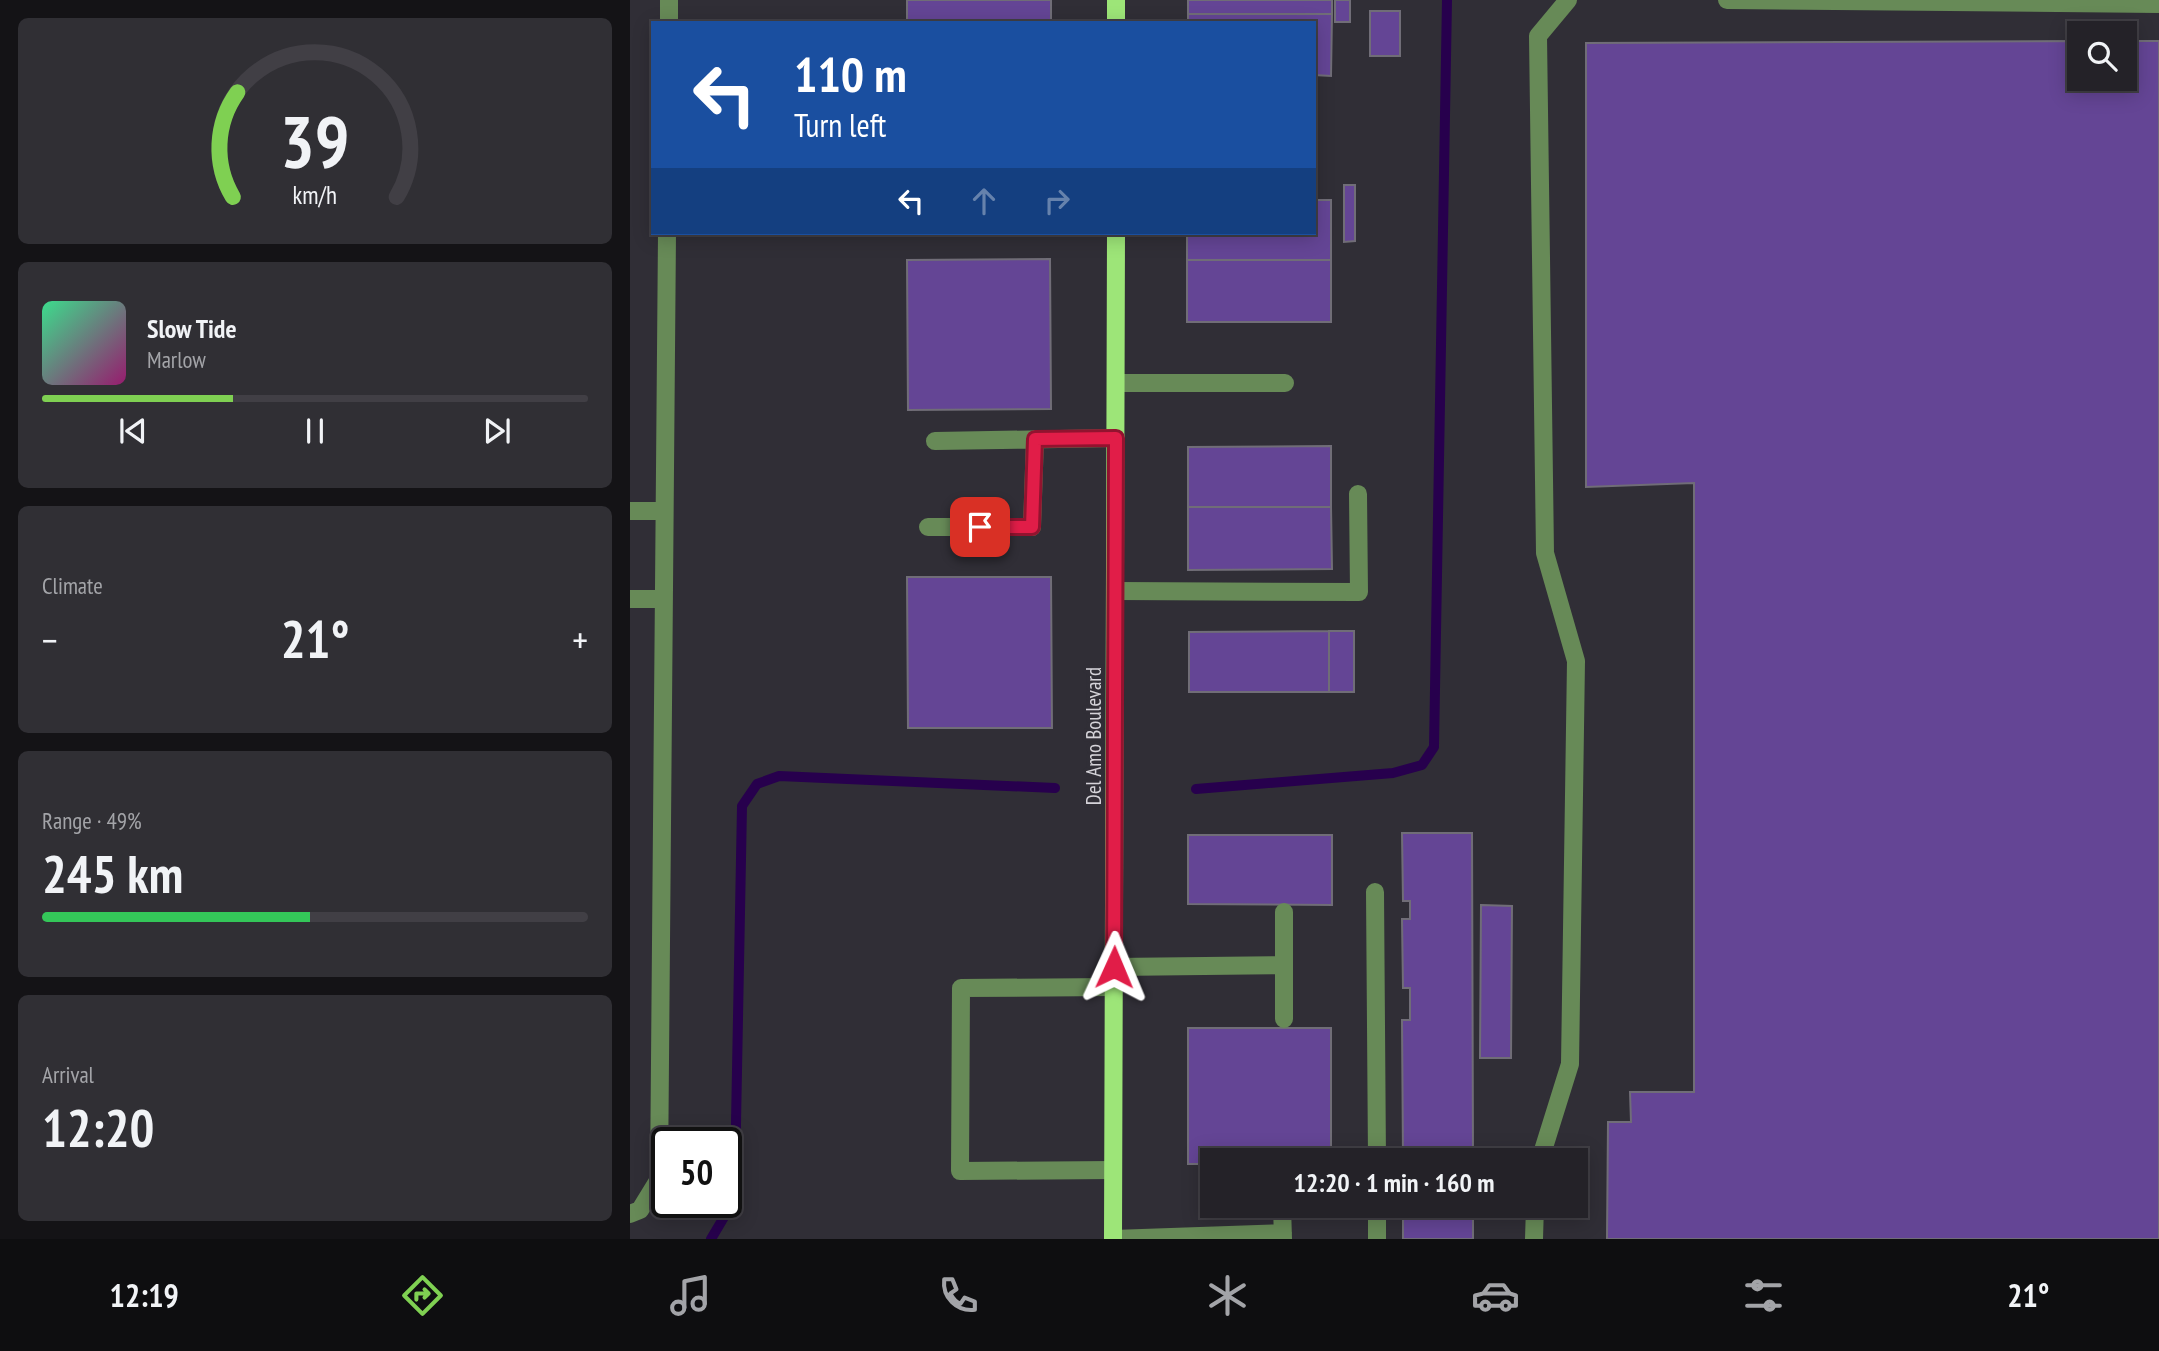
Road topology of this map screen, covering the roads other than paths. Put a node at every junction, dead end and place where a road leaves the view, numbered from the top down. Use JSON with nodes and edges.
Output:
{"nodes":[{"id":1,"x":669,"y":0,"type":"edge"},
{"id":2,"x":1116,"y":0,"type":"edge"},
{"id":3,"x":1568,"y":0,"type":"edge"},
{"id":4,"x":1727,"y":0,"type":"edge"},
{"id":5,"x":2159,"y":4,"type":"edge"},
{"id":6,"x":669,"y":21,"type":"edge"},
{"id":7,"x":1116,"y":21,"type":"edge"},
{"id":8,"x":667,"y":235,"type":"edge"},
{"id":9,"x":1116,"y":235,"type":"edge"},
{"id":10,"x":1116,"y":383,"type":"junction"},
{"id":11,"x":1285,"y":383,"type":"dead end"},
{"id":12,"x":1116,"y":438,"type":"junction"},
{"id":13,"x":1035,"y":439,"type":"junction"},
{"id":14,"x":935,"y":441,"type":"dead end"},
{"id":15,"x":1359,"y":494,"type":"dead end"},
{"id":16,"x":630,"y":511,"type":"edge"},
{"id":17,"x":664,"y":511,"type":"junction"},
{"id":18,"x":928,"y":527,"type":"dead end"},
{"id":19,"x":1116,"y":591,"type":"junction"},
{"id":20,"x":630,"y":600,"type":"edge"},
{"id":21,"x":664,"y":600,"type":"junction"},
{"id":22,"x":1375,"y":892,"type":"dead end"},
{"id":23,"x":1284,"y":912,"type":"dead end"},
{"id":24,"x":1284,"y":965,"type":"junction"},
{"id":25,"x":1114,"y":967,"type":"junction"},
{"id":26,"x":1113,"y":987,"type":"junction"},
{"id":27,"x":1284,"y":1019,"type":"dead end"},
{"id":28,"x":1377,"y":1148,"type":"edge"},
{"id":29,"x":1544,"y":1148,"type":"edge"},
{"id":30,"x":1113,"y":1170,"type":"junction"},
{"id":31,"x":630,"y":1214,"type":"edge"},
{"id":32,"x":1282,"y":1218,"type":"edge"},
{"id":33,"x":1377,"y":1218,"type":"edge"},
{"id":34,"x":1535,"y":1218,"type":"edge"},
{"id":35,"x":1283,"y":1236,"type":"edge"},
{"id":36,"x":1113,"y":1239,"type":"edge"},
{"id":37,"x":1377,"y":1239,"type":"edge"},
{"id":38,"x":1534,"y":1239,"type":"edge"}],
"edges":[{"from":1,"to":6,"type":"lane"},
{"from":2,"to":7,"type":"main road"},
{"from":3,"to":29,"type":"lane"},
{"from":4,"to":5,"type":"lane"},
{"from":8,"to":17,"type":"lane"},
{"from":9,"to":10,"type":"main road","name":"Del Amo Boulevard"},
{"from":10,"to":11,"type":"lane"},
{"from":10,"to":12,"type":"main road","name":"Del Amo Boulevard"},
{"from":12,"to":13,"type":"lane"},
{"from":12,"to":19,"type":"main road","name":"Del Amo Boulevard"},
{"from":13,"to":14,"type":"lane"},
{"from":13,"to":18,"type":"lane"},
{"from":15,"to":19,"type":"lane"},
{"from":16,"to":17,"type":"lane"},
{"from":17,"to":21,"type":"lane"},
{"from":19,"to":25,"type":"main road","name":"Del Amo Boulevard"},
{"from":20,"to":21,"type":"lane"},
{"from":21,"to":31,"type":"lane"},
{"from":22,"to":28,"type":"lane"},
{"from":23,"to":24,"type":"lane"},
{"from":24,"to":25,"type":"lane"},
{"from":24,"to":27,"type":"lane"},
{"from":25,"to":26,"type":"main road","name":"Del Amo Boulevard"},
{"from":26,"to":30,"type":"main road","name":"Del Amo Boulevard"},
{"from":26,"to":30,"type":"lane"},
{"from":30,"to":36,"type":"main road","name":"Del Amo Boulevard"},
{"from":32,"to":35,"type":"lane"},
{"from":33,"to":37,"type":"lane"},
{"from":34,"to":38,"type":"lane"},
{"from":35,"to":36,"type":"lane"}]}
